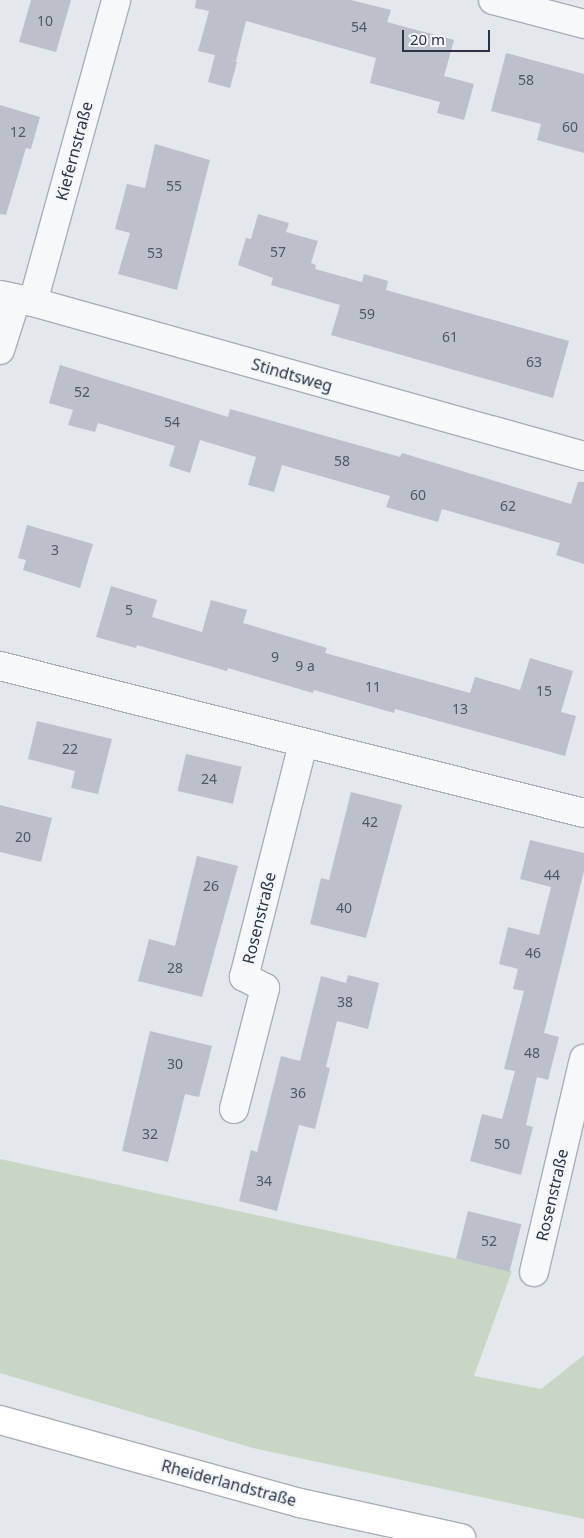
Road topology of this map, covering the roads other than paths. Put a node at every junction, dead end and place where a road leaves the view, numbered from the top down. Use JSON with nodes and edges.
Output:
{"nodes":[{"id":1,"x":116,"y":0,"type":"edge"},
{"id":2,"x":493,"y":0,"type":"edge"},
{"id":3,"x":584,"y":24,"type":"edge"},
{"id":4,"x":16,"y":299,"type":"edge"},
{"id":5,"x":0,"y":350,"type":"edge"},
{"id":6,"x":584,"y":456,"type":"edge"},
{"id":7,"x":0,"y":666,"type":"edge"},
{"id":8,"x":303,"y":744,"type":"junction"},
{"id":9,"x":584,"y":814,"type":"edge"},
{"id":10,"x":584,"y":1059,"type":"edge"},
{"id":11,"x":234,"y":1109,"type":"dead end"},
{"id":12,"x":534,"y":1272,"type":"dead end"},
{"id":13,"x":0,"y":1420,"type":"edge"},
{"id":14,"x":461,"y":1538,"type":"edge"}],
"edges":[{"from":1,"to":4,"type":"street","name":"Kiefernstraße"},
{"from":2,"to":3,"type":"street"},
{"from":4,"to":5,"type":"street"},
{"from":4,"to":6,"type":"street","name":"Stindtsweg"},
{"from":7,"to":8,"type":"street"},
{"from":8,"to":9,"type":"street"},
{"from":8,"to":11,"type":"street","name":"Rosenstraße"},
{"from":10,"to":12,"type":"street","name":"Rosenstraße"},
{"from":13,"to":14,"type":"main road","name":"Rheiderlandstraße"}]}
